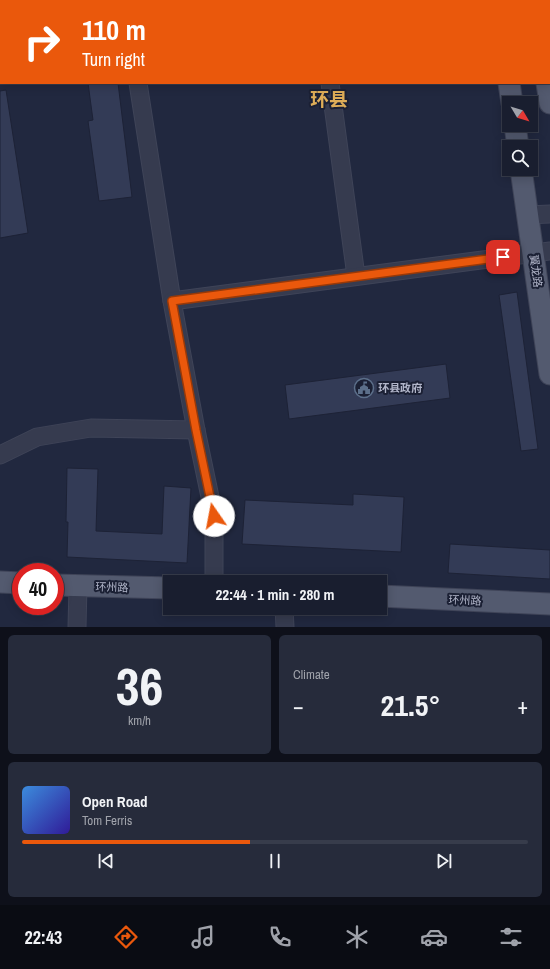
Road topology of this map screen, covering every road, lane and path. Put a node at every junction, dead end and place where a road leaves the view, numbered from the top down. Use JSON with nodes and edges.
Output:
{"nodes":[{"id":1,"x":138,"y":84,"type":"edge"},
{"id":2,"x":330,"y":84,"type":"edge"},
{"id":3,"x":509,"y":84,"type":"edge"},
{"id":4,"x":547,"y":84,"type":"edge"},
{"id":5,"x":511,"y":96,"type":"edge"},
{"id":6,"x":550,"y":103,"type":"edge"},
{"id":7,"x":522,"y":176,"type":"edge"},
{"id":8,"x":550,"y":214,"type":"edge"},
{"id":9,"x":528,"y":215,"type":"junction"},
{"id":10,"x":542,"y":252,"type":"edge"},
{"id":11,"x":356,"y":276,"type":"junction"},
{"id":12,"x":172,"y":301,"type":"junction"},
{"id":13,"x":550,"y":374,"type":"edge"},
{"id":14,"x":196,"y":430,"type":"junction"},
{"id":15,"x":0,"y":454,"type":"edge"},
{"id":16,"x":214,"y":575,"type":"edge"},
{"id":17,"x":0,"y":582,"type":"edge"},
{"id":18,"x":12,"y":583,"type":"edge"},
{"id":19,"x":64,"y":585,"type":"edge"},
{"id":20,"x":78,"y":586,"type":"junction"},
{"id":21,"x":163,"y":588,"type":"edge"},
{"id":22,"x":387,"y":596,"type":"edge"},
{"id":23,"x":550,"y":604,"type":"edge"},
{"id":24,"x":284,"y":615,"type":"edge"},
{"id":25,"x":77,"y":627,"type":"edge"},
{"id":26,"x":285,"y":627,"type":"edge"}],
"edges":[{"from":1,"to":12,"type":"street"},
{"from":2,"to":11,"type":"street"},
{"from":3,"to":5,"type":"main road"},
{"from":4,"to":6,"type":"main road"},
{"from":7,"to":9,"type":"main road","name":"翼龙路"},
{"from":8,"to":9,"type":"street"},
{"from":9,"to":10,"type":"main road","name":"翼龙路"},
{"from":10,"to":11,"type":"street"},
{"from":10,"to":13,"type":"main road","name":"翼龙路"},
{"from":11,"to":12,"type":"street"},
{"from":12,"to":14,"type":"street"},
{"from":14,"to":15,"type":"street"},
{"from":14,"to":16,"type":"street"},
{"from":17,"to":18,"type":"main road"},
{"from":19,"to":20,"type":"main road","name":"环州路"},
{"from":20,"to":21,"type":"main road","name":"环州路"},
{"from":20,"to":25,"type":"street"},
{"from":22,"to":23,"type":"main road","name":"环州路"},
{"from":24,"to":26,"type":"street"}]}
